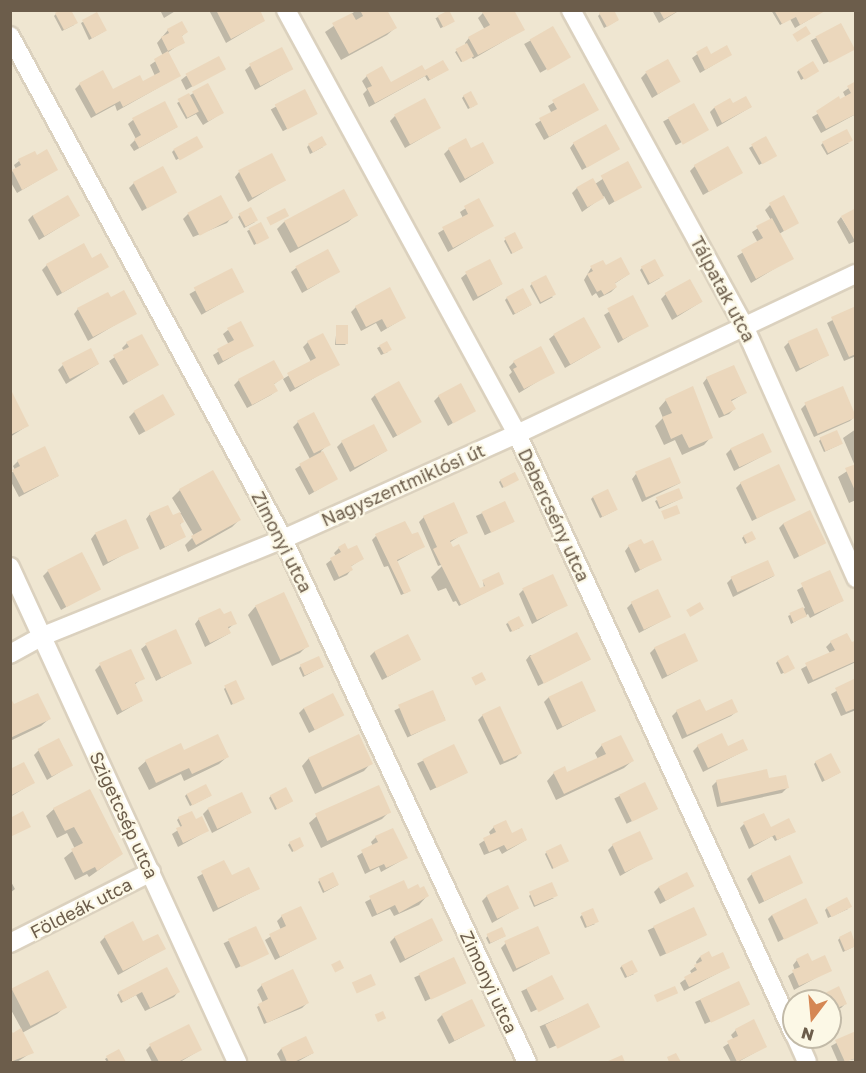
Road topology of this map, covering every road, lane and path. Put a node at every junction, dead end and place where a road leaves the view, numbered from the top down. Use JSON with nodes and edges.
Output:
{"nodes":[{"id":1,"x":286,"y":10,"type":"edge"},
{"id":2,"x":572,"y":10,"type":"edge"},
{"id":3,"x":10,"y":36,"type":"edge"},
{"id":4,"x":855,"y":274,"type":"edge"},
{"id":5,"x":744,"y":326,"type":"junction"},
{"id":6,"x":517,"y":434,"type":"junction"},
{"id":7,"x":283,"y":539,"type":"junction"},
{"id":8,"x":850,"y":555,"type":"edge"},
{"id":9,"x":10,"y":567,"type":"edge"},
{"id":10,"x":855,"y":578,"type":"edge"},
{"id":11,"x":43,"y":636,"type":"junction"},
{"id":12,"x":10,"y":654,"type":"edge"},
{"id":13,"x":151,"y":872,"type":"junction"},
{"id":14,"x":10,"y":943,"type":"edge"},
{"id":15,"x":782,"y":1007,"type":"edge"},
{"id":16,"x":237,"y":1062,"type":"edge"},
{"id":17,"x":527,"y":1062,"type":"edge"}],
"edges":[{"from":1,"to":6,"type":"street","name":"Debercsény utca"},
{"from":2,"to":5,"type":"street","name":"Tálpatak utca"},
{"from":3,"to":7,"type":"street","name":"Zimonyi utca"},
{"from":4,"to":5,"type":"street","name":"Nagyszentmiklósi út"},
{"from":5,"to":6,"type":"street","name":"Nagyszentmiklósi út"},
{"from":5,"to":8,"type":"street","name":"Tálpatak utca"},
{"from":6,"to":7,"type":"street","name":"Nagyszentmiklósi út"},
{"from":6,"to":15,"type":"street","name":"Debercsény utca"},
{"from":7,"to":11,"type":"street","name":"Nagyszentmiklósi út"},
{"from":7,"to":17,"type":"street","name":"Zimonyi utca"},
{"from":8,"to":10,"type":"street","name":"Tálpatak utca"},
{"from":9,"to":11,"type":"street","name":"Szigetcsép utca"},
{"from":11,"to":12,"type":"street","name":"Nagyszentmiklósi út"},
{"from":11,"to":13,"type":"street","name":"Szigetcsép utca"},
{"from":13,"to":14,"type":"street","name":"Földeák utca"},
{"from":13,"to":16,"type":"street","name":"Szigetcsép utca"}]}
